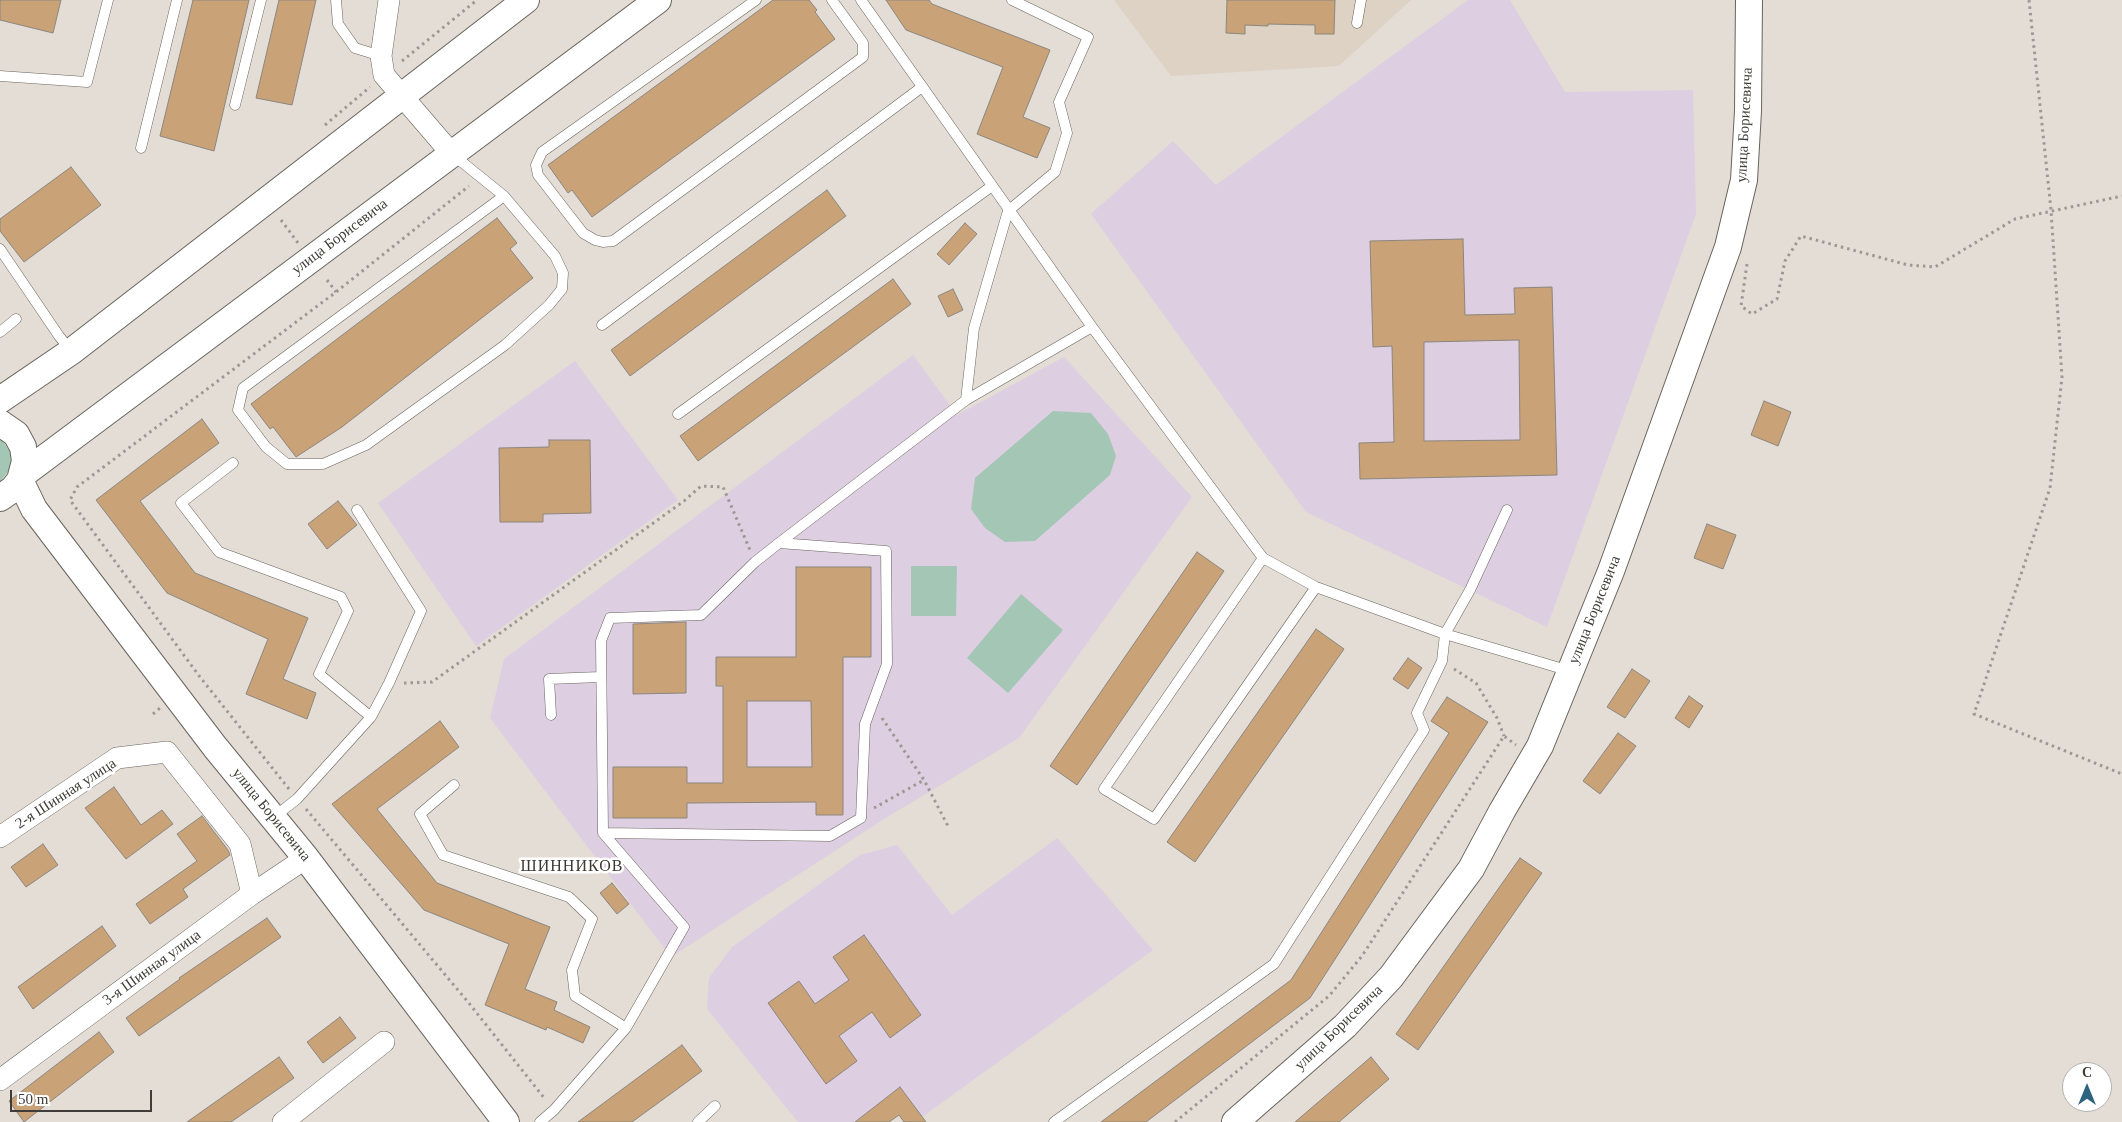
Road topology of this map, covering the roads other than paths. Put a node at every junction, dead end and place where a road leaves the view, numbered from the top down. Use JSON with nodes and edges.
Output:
{"nodes":[{"id":1,"x":108,"y":0,"type":"edge"},
{"id":2,"x":177,"y":0,"type":"edge"},
{"id":3,"x":261,"y":0,"type":"edge"},
{"id":4,"x":336,"y":0,"type":"edge"},
{"id":5,"x":388,"y":0,"type":"edge"},
{"id":6,"x":526,"y":0,"type":"edge"},
{"id":7,"x":658,"y":0,"type":"edge"},
{"id":8,"x":756,"y":0,"type":"edge"},
{"id":9,"x":832,"y":0,"type":"edge"},
{"id":10,"x":861,"y":0,"type":"edge"},
{"id":11,"x":1012,"y":0,"type":"edge"},
{"id":12,"x":1361,"y":0,"type":"edge"},
{"id":13,"x":1749,"y":0,"type":"edge"},
{"id":14,"x":1357,"y":23,"type":"dead end"},
{"id":15,"x":383,"y":66,"type":"junction"},
{"id":16,"x":0,"y":76,"type":"edge"},
{"id":17,"x":922,"y":86,"type":"junction"},
{"id":18,"x":403,"y":96,"type":"junction"},
{"id":19,"x":235,"y":105,"type":"dead end"},
{"id":20,"x":141,"y":148,"type":"dead end"},
{"id":21,"x":451,"y":153,"type":"junction"},
{"id":22,"x":992,"y":186,"type":"junction"},
{"id":23,"x":504,"y":196,"type":"junction"},
{"id":24,"x":1008,"y":211,"type":"junction"},
{"id":25,"x":0,"y":249,"type":"edge"},
{"id":26,"x":16,"y":319,"type":"dead end"},
{"id":27,"x":602,"y":325,"type":"dead end"},
{"id":28,"x":1092,"y":327,"type":"junction"},
{"id":29,"x":0,"y":332,"type":"edge"},
{"id":30,"x":72,"y":351,"type":"junction"},
{"id":31,"x":0,"y":400,"type":"edge"},
{"id":32,"x":966,"y":400,"type":"junction"},
{"id":33,"x":678,"y":414,"type":"dead end"},
{"id":34,"x":0,"y":423,"type":"edge"},
{"id":35,"x":233,"y":463,"type":"dead end"},
{"id":36,"x":21,"y":477,"type":"junction"},
{"id":37,"x":0,"y":498,"type":"edge"},
{"id":38,"x":0,"y":502,"type":"edge"},
{"id":39,"x":34,"y":509,"type":"junction"},
{"id":40,"x":357,"y":510,"type":"dead end"},
{"id":41,"x":1506,"y":510,"type":"dead end"},
{"id":42,"x":779,"y":543,"type":"junction"},
{"id":43,"x":1263,"y":558,"type":"junction"},
{"id":44,"x":1316,"y":587,"type":"junction"},
{"id":45,"x":1445,"y":634,"type":"junction"},
{"id":46,"x":1571,"y":671,"type":"junction"},
{"id":47,"x":600,"y":677,"type":"junction"},
{"id":48,"x":551,"y":716,"type":"dead end"},
{"id":49,"x":371,"y":717,"type":"junction"},
{"id":50,"x":454,"y":784,"type":"dead end"},
{"id":51,"x":273,"y":817,"type":"junction"},
{"id":52,"x":603,"y":833,"type":"junction"},
{"id":53,"x":0,"y":837,"type":"edge"},
{"id":54,"x":306,"y":858,"type":"junction"},
{"id":55,"x":252,"y":894,"type":"junction"},
{"id":56,"x":626,"y":1028,"type":"junction"},
{"id":57,"x":384,"y":1042,"type":"dead end"},
{"id":58,"x":0,"y":1080,"type":"edge"},
{"id":59,"x":715,"y":1106,"type":"dead end"},
{"id":60,"x":282,"y":1122,"type":"edge"},
{"id":61,"x":506,"y":1122,"type":"edge"},
{"id":62,"x":540,"y":1122,"type":"edge"},
{"id":63,"x":698,"y":1122,"type":"edge"},
{"id":64,"x":1054,"y":1122,"type":"edge"},
{"id":65,"x":1235,"y":1122,"type":"edge"}],
"edges":[{"from":1,"to":16,"type":"lane"},
{"from":2,"to":20,"type":"lane"},
{"from":3,"to":19,"type":"lane"},
{"from":4,"to":15,"type":"lane"},
{"from":5,"to":15,"type":"street"},
{"from":6,"to":18,"type":"street"},
{"from":7,"to":21,"type":"street","name":"улица Борисевича"},
{"from":8,"to":9,"type":"lane"},
{"from":10,"to":17,"type":"lane"},
{"from":11,"to":24,"type":"lane"},
{"from":12,"to":14,"type":"lane"},
{"from":13,"to":46,"type":"street","name":"улица Борисевича"},
{"from":15,"to":18,"type":"street"},
{"from":17,"to":22,"type":"lane"},
{"from":17,"to":27,"type":"lane"},
{"from":18,"to":21,"type":"street"},
{"from":18,"to":30,"type":"street"},
{"from":21,"to":23,"type":"lane"},
{"from":21,"to":36,"type":"street","name":"улица Борисевича"},
{"from":22,"to":24,"type":"lane"},
{"from":22,"to":33,"type":"lane"},
{"from":23,"to":23,"type":"lane"},
{"from":24,"to":28,"type":"lane"},
{"from":24,"to":32,"type":"lane"},
{"from":25,"to":30,"type":"lane"},
{"from":26,"to":29,"type":"lane"},
{"from":28,"to":32,"type":"lane"},
{"from":28,"to":43,"type":"lane"},
{"from":30,"to":31,"type":"street"},
{"from":32,"to":42,"type":"lane"},
{"from":34,"to":36,"type":"street"},
{"from":35,"to":49,"type":"lane"},
{"from":36,"to":37,"type":"street"},
{"from":36,"to":39,"type":"street","name":"улица Борисевича"},
{"from":38,"to":39,"type":"street"},
{"from":39,"to":51,"type":"street","name":"улица Борисевича"},
{"from":40,"to":49,"type":"lane"},
{"from":41,"to":45,"type":"lane"},
{"from":42,"to":47,"type":"lane"},
{"from":42,"to":52,"type":"lane"},
{"from":43,"to":44,"type":"lane"},
{"from":43,"to":44,"type":"lane"},
{"from":44,"to":45,"type":"lane"},
{"from":45,"to":46,"type":"lane"},
{"from":45,"to":64,"type":"lane"},
{"from":46,"to":65,"type":"street","name":"улица Борисевича"},
{"from":47,"to":48,"type":"lane"},
{"from":47,"to":52,"type":"lane"},
{"from":49,"to":51,"type":"lane"},
{"from":50,"to":56,"type":"lane"},
{"from":51,"to":54,"type":"street","name":"улица Борисевича"},
{"from":52,"to":56,"type":"lane"},
{"from":53,"to":55,"type":"street","name":"2-я Шинная улица"},
{"from":54,"to":55,"type":"street","name":"3-я Шинная улица"},
{"from":54,"to":61,"type":"street","name":"улица Борисевича"},
{"from":55,"to":58,"type":"street","name":"3-я Шинная улица"},
{"from":56,"to":62,"type":"lane"},
{"from":57,"to":60,"type":"street"},
{"from":59,"to":63,"type":"lane"}]}
